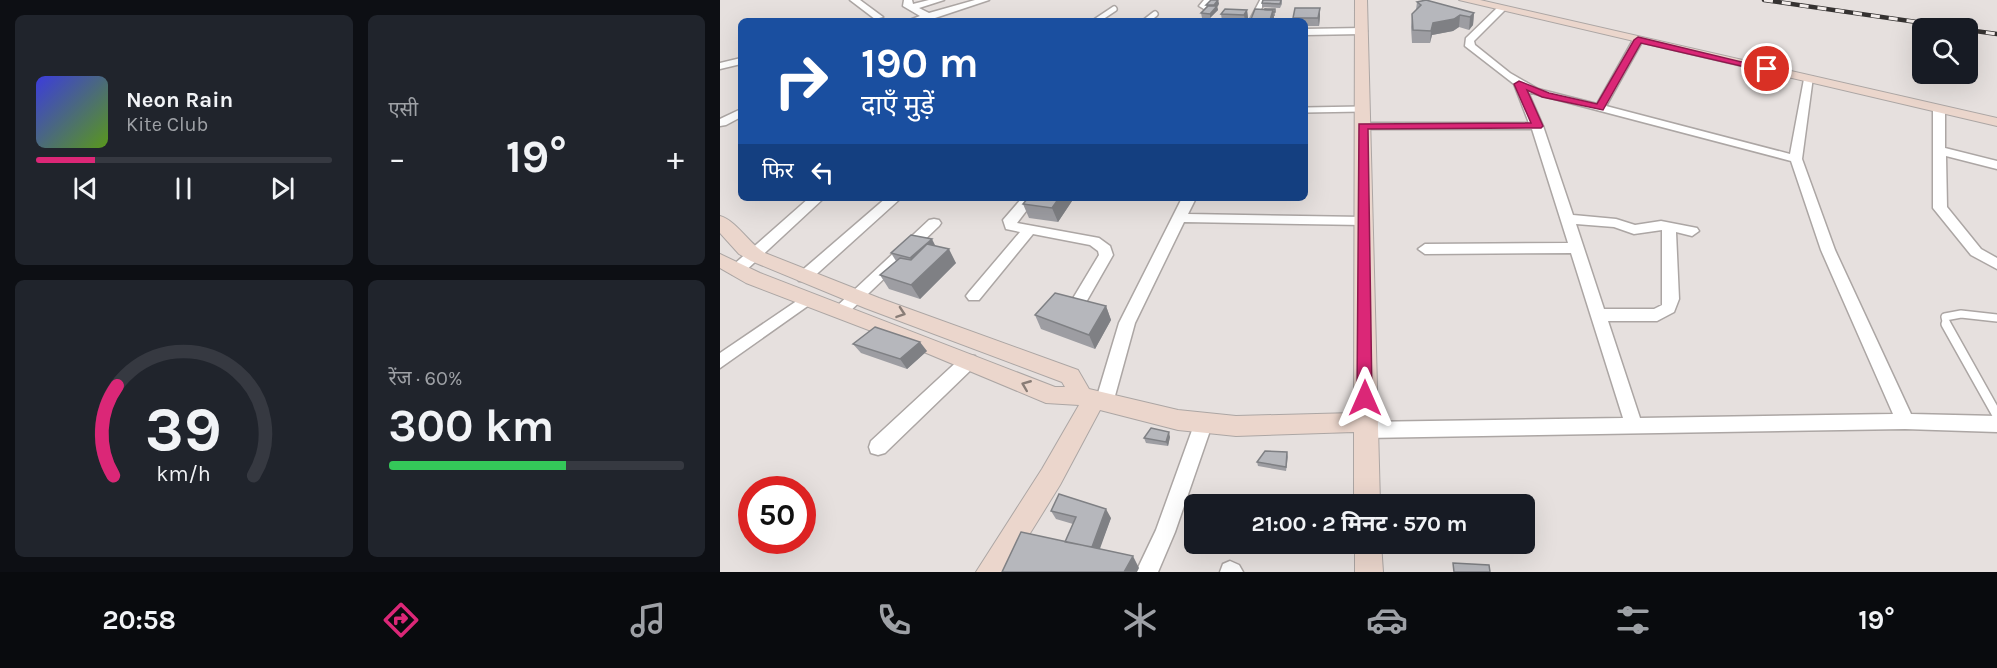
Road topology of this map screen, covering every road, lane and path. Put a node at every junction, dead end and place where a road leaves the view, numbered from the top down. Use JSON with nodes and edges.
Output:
{"nodes":[{"id":1,"x":854,"y":0,"type":"edge"},
{"id":2,"x":940,"y":0,"type":"edge"},
{"id":3,"x":985,"y":0,"type":"edge"},
{"id":4,"x":1263,"y":0,"type":"edge"},
{"id":5,"x":1361,"y":0,"type":"edge"},
{"id":6,"x":1465,"y":0,"type":"edge"},
{"id":7,"x":910,"y":3,"type":"edge"},
{"id":8,"x":1502,"y":8,"type":"junction"},
{"id":9,"x":1113,"y":9,"type":"dead end"},
{"id":10,"x":1155,"y":14,"type":"dead end"},
{"id":11,"x":878,"y":17,"type":"dead end"},
{"id":12,"x":929,"y":17,"type":"junction"},
{"id":13,"x":925,"y":18,"type":"edge"},
{"id":14,"x":1100,"y":18,"type":"edge"},
{"id":15,"x":1150,"y":18,"type":"edge"},
{"id":16,"x":1253,"y":18,"type":"edge"},
{"id":17,"x":1362,"y":31,"type":"junction"},
{"id":18,"x":1308,"y":32,"type":"edge"},
{"id":19,"x":1638,"y":40,"type":"junction"},
{"id":20,"x":738,"y":62,"type":"edge"},
{"id":21,"x":720,"y":66,"type":"edge"},
{"id":22,"x":1809,"y":79,"type":"junction"},
{"id":23,"x":1519,"y":84,"type":"junction"},
{"id":24,"x":1600,"y":108,"type":"junction"},
{"id":25,"x":1939,"y":109,"type":"junction"},
{"id":26,"x":1308,"y":110,"type":"edge"},
{"id":27,"x":738,"y":114,"type":"edge"},
{"id":28,"x":1362,"y":118,"type":"junction"},
{"id":29,"x":1997,"y":122,"type":"edge"},
{"id":30,"x":721,"y":123,"type":"edge"},
{"id":31,"x":738,"y":126,"type":"edge"},
{"id":32,"x":1537,"y":126,"type":"junction"},
{"id":33,"x":1938,"y":150,"type":"junction"},
{"id":34,"x":1796,"y":159,"type":"junction"},
{"id":35,"x":1997,"y":165,"type":"edge"},
{"id":36,"x":814,"y":201,"type":"edge"},
{"id":37,"x":890,"y":201,"type":"edge"},
{"id":38,"x":1026,"y":201,"type":"edge"},
{"id":39,"x":1188,"y":201,"type":"edge"},
{"id":40,"x":1179,"y":218,"type":"junction"},
{"id":41,"x":1567,"y":219,"type":"junction"},
{"id":42,"x":1363,"y":221,"type":"junction"},
{"id":43,"x":720,"y":222,"type":"edge"},
{"id":44,"x":934,"y":223,"type":"dead end"},
{"id":45,"x":1669,"y":226,"type":"junction"},
{"id":46,"x":1028,"y":231,"type":"junction"},
{"id":47,"x":1692,"y":231,"type":"dead end"},
{"id":48,"x":1577,"y":248,"type":"junction"},
{"id":49,"x":1425,"y":249,"type":"dead end"},
{"id":50,"x":754,"y":255,"type":"junction"},
{"id":51,"x":1997,"y":264,"type":"edge"},
{"id":52,"x":728,"y":265,"type":"edge"},
{"id":53,"x":801,"y":275,"type":"junction"},
{"id":54,"x":779,"y":288,"type":"junction"},
{"id":55,"x":974,"y":296,"type":"dead end"},
{"id":56,"x":807,"y":298,"type":"junction"},
{"id":57,"x":1080,"y":300,"type":"edge"},
{"id":58,"x":848,"y":304,"type":"junction"},
{"id":59,"x":1598,"y":315,"type":"junction"},
{"id":60,"x":1997,"y":318,"type":"edge"},
{"id":61,"x":969,"y":361,"type":"junction"},
{"id":62,"x":720,"y":362,"type":"edge"},
{"id":63,"x":1093,"y":400,"type":"junction"},
{"id":64,"x":1997,"y":415,"type":"edge"},
{"id":65,"x":1204,"y":422,"type":"junction"},
{"id":66,"x":1905,"y":422,"type":"junction"},
{"id":67,"x":1997,"y":424,"type":"edge"},
{"id":68,"x":1365,"y":426,"type":"junction"},
{"id":69,"x":1634,"y":426,"type":"junction"},
{"id":70,"x":878,"y":447,"type":"dead end"},
{"id":71,"x":1367,"y":494,"type":"edge"},
{"id":72,"x":1368,"y":554,"type":"edge"},
{"id":73,"x":990,"y":572,"type":"edge"},
{"id":74,"x":1147,"y":572,"type":"edge"},
{"id":75,"x":1369,"y":572,"type":"edge"}],
"edges":[{"from":1,"to":11,"type":"street"},
{"from":2,"to":7,"type":"street"},
{"from":3,"to":12,"type":"street"},
{"from":4,"to":16,"type":"lane"},
{"from":5,"to":17,"type":"street"},
{"from":6,"to":8,"type":"street"},
{"from":7,"to":12,"type":"street"},
{"from":8,"to":19,"type":"street"},
{"from":8,"to":23,"type":"street"},
{"from":9,"to":14,"type":"lane"},
{"from":10,"to":15,"type":"lane"},
{"from":12,"to":13,"type":"street"},
{"from":17,"to":18,"type":"street"},
{"from":17,"to":28,"type":"street"},
{"from":19,"to":22,"type":"street"},
{"from":19,"to":24,"type":"street"},
{"from":20,"to":21,"type":"street"},
{"from":22,"to":25,"type":"street"},
{"from":22,"to":34,"type":"street"},
{"from":23,"to":24,"type":"street"},
{"from":23,"to":32,"type":"street"},
{"from":24,"to":34,"type":"street"},
{"from":25,"to":29,"type":"street"},
{"from":25,"to":33,"type":"street"},
{"from":26,"to":28,"type":"lane"},
{"from":27,"to":30,"type":"street"},
{"from":28,"to":32,"type":"street"},
{"from":28,"to":42,"type":"street"},
{"from":30,"to":31,"type":"street"},
{"from":32,"to":41,"type":"street"},
{"from":33,"to":35,"type":"street"},
{"from":33,"to":51,"type":"street"},
{"from":34,"to":66,"type":"street"},
{"from":36,"to":50,"type":"street"},
{"from":37,"to":53,"type":"street"},
{"from":38,"to":46,"type":"street"},
{"from":39,"to":40,"type":"street"},
{"from":40,"to":42,"type":"street"},
{"from":40,"to":63,"type":"street"},
{"from":41,"to":45,"type":"street"},
{"from":41,"to":48,"type":"street"},
{"from":42,"to":68,"type":"street"},
{"from":43,"to":50,"type":"street"},
{"from":44,"to":58,"type":"street"},
{"from":45,"to":47,"type":"street"},
{"from":45,"to":59,"type":"street"},
{"from":46,"to":55,"type":"street"},
{"from":46,"to":57,"type":"street"},
{"from":48,"to":49,"type":"street"},
{"from":48,"to":59,"type":"street"},
{"from":50,"to":52,"type":"street"},
{"from":50,"to":53,"type":"street"},
{"from":52,"to":54,"type":"street"},
{"from":53,"to":54,"type":"street"},
{"from":53,"to":58,"type":"street"},
{"from":54,"to":56,"type":"street"},
{"from":56,"to":58,"type":"street"},
{"from":56,"to":62,"type":"street"},
{"from":58,"to":61,"type":"street"},
{"from":58,"to":63,"type":"street","one_way":true},
{"from":59,"to":69,"type":"street"},
{"from":60,"to":64,"type":"lane"},
{"from":63,"to":61,"type":"street","one_way":true},
{"from":61,"to":70,"type":"street"},
{"from":63,"to":65,"type":"street"},
{"from":63,"to":73,"type":"street"},
{"from":65,"to":68,"type":"street"},
{"from":65,"to":74,"type":"street"},
{"from":66,"to":67,"type":"street"},
{"from":66,"to":69,"type":"street"},
{"from":68,"to":69,"type":"street"},
{"from":68,"to":71,"type":"street"},
{"from":72,"to":75,"type":"street"}]}
